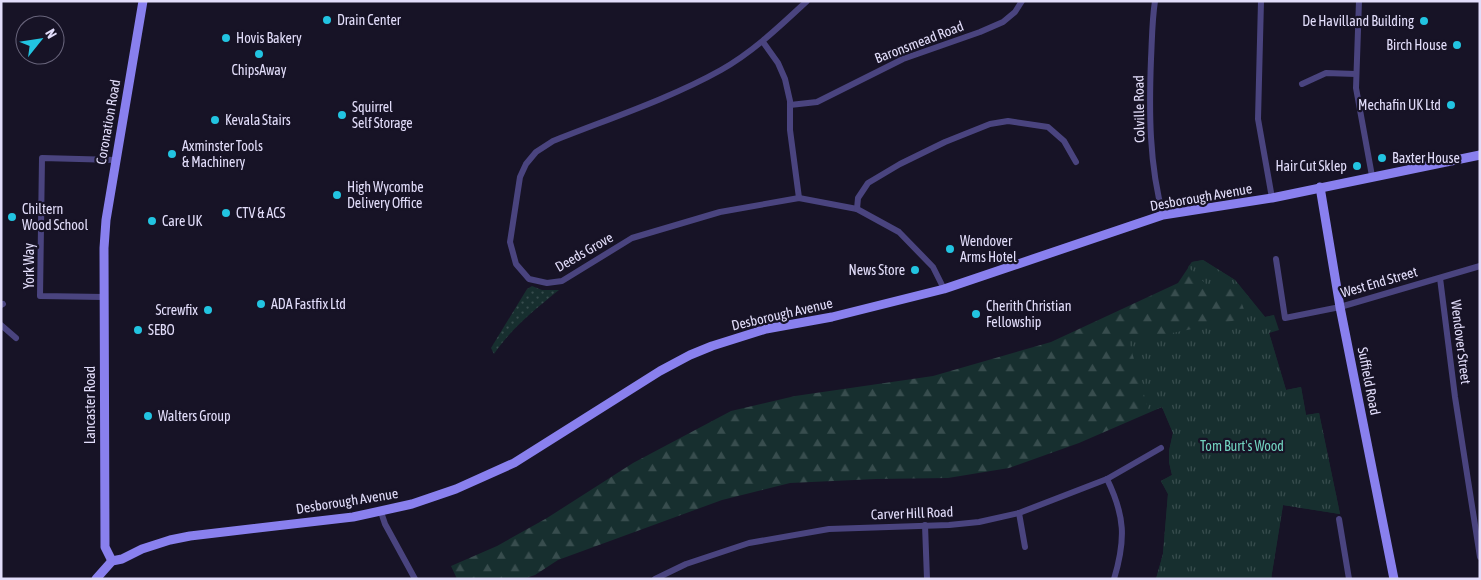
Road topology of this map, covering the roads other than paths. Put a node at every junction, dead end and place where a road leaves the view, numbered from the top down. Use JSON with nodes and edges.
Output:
{"nodes":[{"id":1,"x":143,"y":1,"type":"edge"},
{"id":2,"x":807,"y":1,"type":"edge"},
{"id":3,"x":1022,"y":1,"type":"edge"},
{"id":4,"x":1155,"y":1,"type":"edge"},
{"id":5,"x":1261,"y":1,"type":"edge"},
{"id":6,"x":1359,"y":1,"type":"edge"},
{"id":7,"x":763,"y":42,"type":"junction"},
{"id":8,"x":1356,"y":74,"type":"junction"},
{"id":9,"x":1302,"y":84,"type":"dead end"},
{"id":10,"x":790,"y":105,"type":"junction"},
{"id":11,"x":1480,"y":154,"type":"edge"},
{"id":12,"x":116,"y":160,"type":"junction"},
{"id":13,"x":1076,"y":162,"type":"dead end"},
{"id":14,"x":1372,"y":176,"type":"junction"},
{"id":15,"x":1320,"y":188,"type":"junction"},
{"id":16,"x":799,"y":198,"type":"junction"},
{"id":17,"x":1272,"y":198,"type":"junction"},
{"id":18,"x":857,"y":209,"type":"junction"},
{"id":19,"x":1163,"y":215,"type":"junction"},
{"id":20,"x":104,"y":248,"type":"joint"},
{"id":21,"x":1276,"y":258,"type":"dead end"},
{"id":22,"x":1480,"y":266,"type":"edge"},
{"id":23,"x":1440,"y":278,"type":"junction"},
{"id":24,"x":944,"y":289,"type":"junction"},
{"id":25,"x":104,"y":297,"type":"junction"},
{"id":26,"x":1340,"y":307,"type":"junction"},
{"id":27,"x":1,"y":325,"type":"edge"},
{"id":28,"x":16,"y":338,"type":"dead end"},
{"id":29,"x":1161,"y":448,"type":"dead end"},
{"id":30,"x":1107,"y":479,"type":"junction"},
{"id":31,"x":381,"y":512,"type":"junction"},
{"id":32,"x":1019,"y":512,"type":"junction"},
{"id":33,"x":1339,"y":519,"type":"dead end"},
{"id":34,"x":925,"y":525,"type":"junction"},
{"id":35,"x":1025,"y":547,"type":"dead end"},
{"id":36,"x":1480,"y":557,"type":"edge"},
{"id":37,"x":112,"y":561,"type":"junction"},
{"id":38,"x":96,"y":579,"type":"edge"},
{"id":39,"x":415,"y":579,"type":"edge"},
{"id":40,"x":655,"y":579,"type":"edge"},
{"id":41,"x":927,"y":579,"type":"edge"},
{"id":42,"x":1114,"y":579,"type":"edge"},
{"id":43,"x":1349,"y":579,"type":"edge"},
{"id":44,"x":1394,"y":579,"type":"edge"}],
"edges":[{"from":1,"to":12,"type":"street","name":"Coronation Road"},
{"from":2,"to":7,"type":"street","name":"Deeds Grove"},
{"from":3,"to":10,"type":"street","name":"Baronsmead Road"},
{"from":4,"to":19,"type":"street","name":"Colville Road"},
{"from":5,"to":17,"type":"street"},
{"from":6,"to":8,"type":"street"},
{"from":7,"to":10,"type":"street"},
{"from":7,"to":16,"type":"street","name":"Deeds Grove"},
{"from":8,"to":9,"type":"street"},
{"from":8,"to":14,"type":"street"},
{"from":10,"to":16,"type":"street"},
{"from":11,"to":14,"type":"street","name":"Desborough Avenue"},
{"from":12,"to":20,"type":"street","name":"Coronation Road"},
{"from":12,"to":25,"type":"street","name":"York Way"},
{"from":13,"to":18,"type":"street"},
{"from":14,"to":15,"type":"street","name":"Desborough Avenue"},
{"from":15,"to":17,"type":"street","name":"Desborough Avenue"},
{"from":15,"to":26,"type":"street","name":"Suffield Road"},
{"from":16,"to":18,"type":"street","name":"Deeds Grove"},
{"from":17,"to":19,"type":"street","name":"Desborough Avenue"},
{"from":18,"to":24,"type":"street","name":"Deeds Grove"},
{"from":19,"to":24,"type":"street","name":"Desborough Avenue"},
{"from":20,"to":25,"type":"street","name":"Lancaster Road"},
{"from":21,"to":26,"type":"street","name":"West End Street"},
{"from":22,"to":23,"type":"street","name":"West End Street"},
{"from":23,"to":26,"type":"street","name":"West End Street"},
{"from":23,"to":36,"type":"street","name":"Wendover Street"},
{"from":24,"to":31,"type":"street","name":"Desborough Avenue"},
{"from":25,"to":37,"type":"street","name":"Lancaster Road"},
{"from":26,"to":44,"type":"street","name":"Suffield Road"},
{"from":27,"to":28,"type":"street"},
{"from":29,"to":30,"type":"street","name":"Carver Hill Road"},
{"from":30,"to":32,"type":"street","name":"Carver Hill Road"},
{"from":30,"to":42,"type":"street"},
{"from":31,"to":37,"type":"street","name":"Desborough Avenue"},
{"from":31,"to":39,"type":"street"},
{"from":32,"to":34,"type":"street","name":"Carver Hill Road"},
{"from":32,"to":35,"type":"street"},
{"from":33,"to":43,"type":"street"},
{"from":34,"to":40,"type":"street","name":"Carver Hill Road"},
{"from":34,"to":41,"type":"street"},
{"from":37,"to":38,"type":"street","name":"Desborough Avenue"}]}
